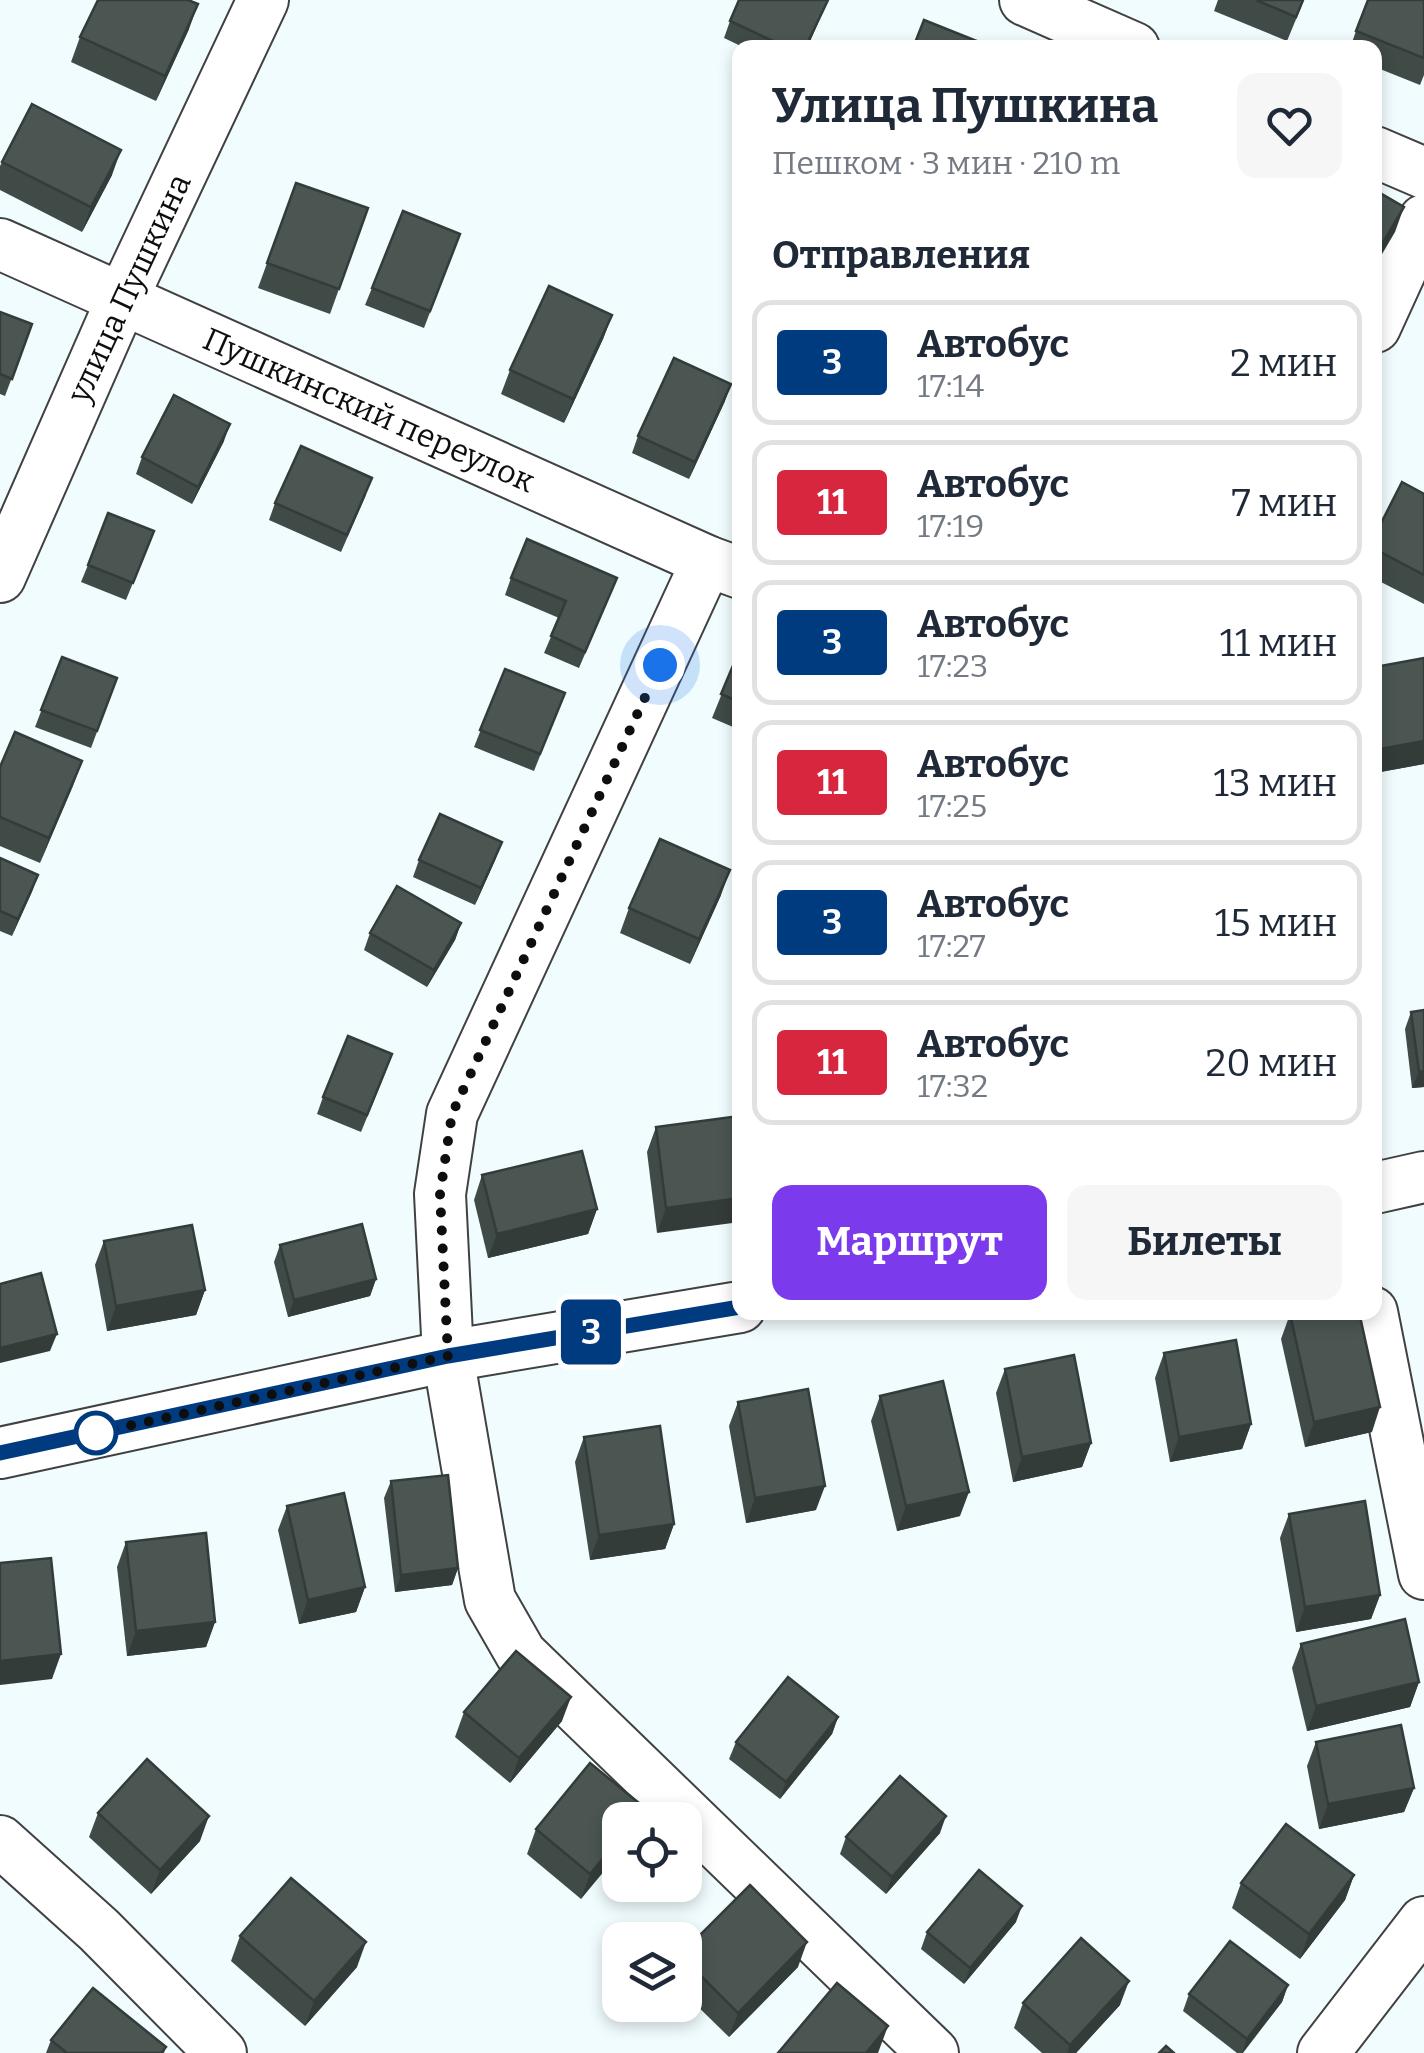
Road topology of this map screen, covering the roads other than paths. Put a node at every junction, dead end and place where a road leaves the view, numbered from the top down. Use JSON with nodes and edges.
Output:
{"nodes":[{"id":1,"x":263,"y":0,"type":"edge"},
{"id":2,"x":1025,"y":0,"type":"edge"},
{"id":3,"x":1116,"y":40,"type":"edge"},
{"id":4,"x":1382,"y":155,"type":"edge"},
{"id":5,"x":1424,"y":173,"type":"edge"},
{"id":6,"x":1424,"y":220,"type":"edge"},
{"id":7,"x":0,"y":244,"type":"edge"},
{"id":8,"x":122,"y":300,"type":"junction"},
{"id":9,"x":1382,"y":312,"type":"edge"},
{"id":10,"x":724,"y":567,"type":"edge"},
{"id":11,"x":0,"y":577,"type":"edge"},
{"id":12,"x":1424,"y":1177,"type":"edge"},
{"id":13,"x":1382,"y":1186,"type":"edge"},
{"id":14,"x":732,"y":1309,"type":"edge"},
{"id":15,"x":1374,"y":1320,"type":"edge"},
{"id":16,"x":448,"y":1356,"type":"junction"},
{"id":17,"x":0,"y":1453,"type":"edge"},
{"id":18,"x":1424,"y":1574,"type":"edge"},
{"id":19,"x":0,"y":1841,"type":"edge"},
{"id":20,"x":1418,"y":1942,"type":"edge"},
{"id":21,"x":221,"y":2053,"type":"edge"},
{"id":22,"x":933,"y":2053,"type":"edge"},
{"id":23,"x":1323,"y":2053,"type":"edge"}],
"edges":[{"from":1,"to":8,"type":"street","name":"улица Пушкина"},
{"from":2,"to":3,"type":"street"},
{"from":4,"to":5,"type":"street"},
{"from":6,"to":9,"type":"street"},
{"from":7,"to":8,"type":"street","name":"Пушкинский переулок"},
{"from":8,"to":10,"type":"street","name":"Пушкинский переулок"},
{"from":8,"to":11,"type":"street","name":"улица Пушкина"},
{"from":10,"to":16,"type":"street"},
{"from":12,"to":13,"type":"street"},
{"from":14,"to":16,"type":"street"},
{"from":15,"to":18,"type":"street"},
{"from":16,"to":17,"type":"street"},
{"from":16,"to":22,"type":"street"},
{"from":19,"to":21,"type":"street"},
{"from":20,"to":23,"type":"street"}]}
